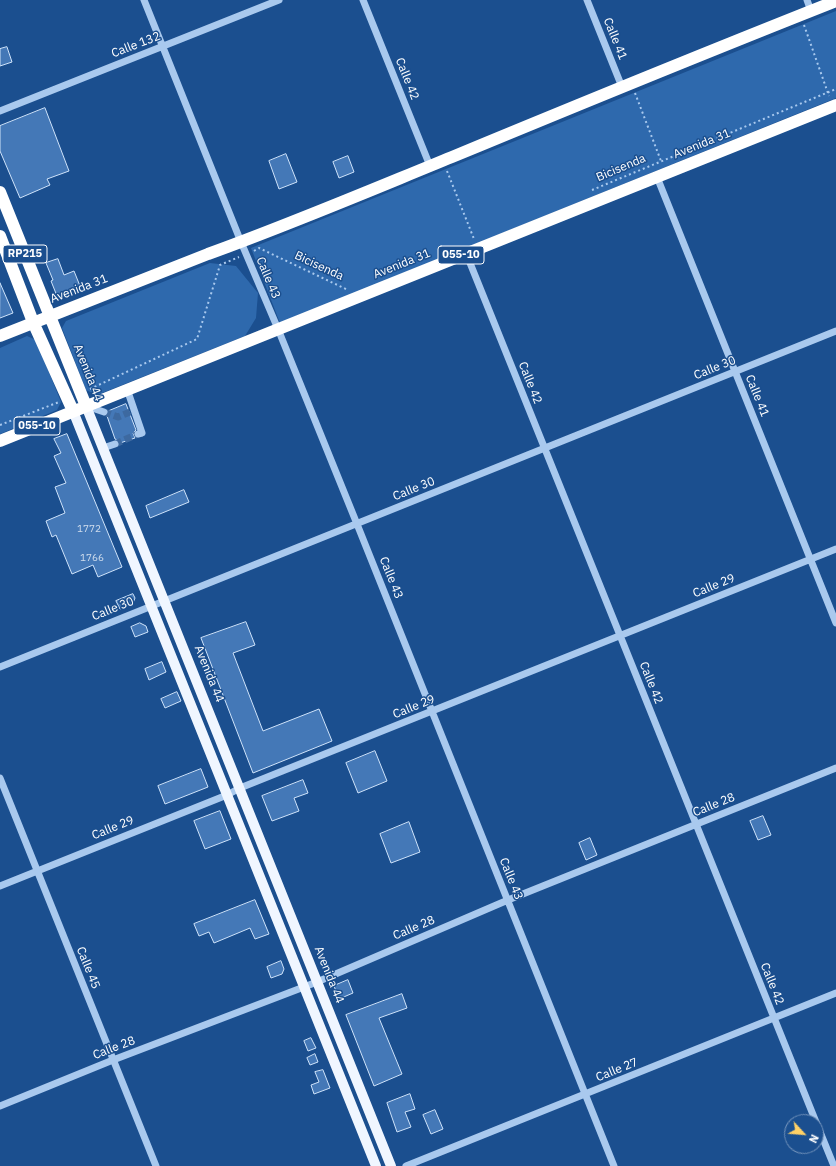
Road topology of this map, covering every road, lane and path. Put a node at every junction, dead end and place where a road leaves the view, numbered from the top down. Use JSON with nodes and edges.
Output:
{"nodes":[{"id":1,"x":144,"y":0,"type":"edge"},
{"id":2,"x":279,"y":0,"type":"edge"},
{"id":3,"x":363,"y":0,"type":"edge"},
{"id":4,"x":587,"y":0,"type":"edge"},
{"id":5,"x":836,"y":1,"type":"edge"},
{"id":6,"x":806,"y":8,"type":"edge"},
{"id":7,"x":163,"y":46,"type":"junction"},
{"id":8,"x":627,"y":85,"type":"junction"},
{"id":9,"x":836,"y":89,"type":"edge"},
{"id":10,"x":828,"y":92,"type":"junction"},
{"id":11,"x":834,"y":105,"type":"edge"},
{"id":12,"x":0,"y":111,"type":"edge"},
{"id":13,"x":443,"y":161,"type":"junction"},
{"id":14,"x":661,"y":161,"type":"junction"},
{"id":15,"x":430,"y":166,"type":"junction"},
{"id":16,"x":662,"y":175,"type":"junction"},
{"id":17,"x":589,"y":191,"type":"dead end"},
{"id":18,"x":0,"y":192,"type":"edge"},
{"id":19,"x":0,"y":236,"type":"edge"},
{"id":20,"x":241,"y":242,"type":"junction"},
{"id":21,"x":478,"y":248,"type":"junction"},
{"id":22,"x":466,"y":253,"type":"junction"},
{"id":23,"x":246,"y":254,"type":"junction"},
{"id":24,"x":350,"y":291,"type":"dead end"},
{"id":25,"x":50,"y":316,"type":"junction"},
{"id":26,"x":34,"y":322,"type":"junction"},
{"id":27,"x":278,"y":328,"type":"junction"},
{"id":28,"x":836,"y":331,"type":"edge"},
{"id":29,"x":0,"y":336,"type":"edge"},
{"id":30,"x":735,"y":372,"type":"junction"},
{"id":31,"x":127,"y":389,"type":"junction"},
{"id":32,"x":81,"y":393,"type":"junction"},
{"id":33,"x":67,"y":398,"type":"junction"},
{"id":34,"x":86,"y":406,"type":"junction"},
{"id":35,"x":73,"y":411,"type":"junction"},
{"id":36,"x":104,"y":412,"type":"tunnel mouth"},
{"id":37,"x":0,"y":424,"type":"edge"},
{"id":38,"x":138,"y":434,"type":"dead end"},
{"id":39,"x":0,"y":441,"type":"edge"},
{"id":40,"x":115,"y":444,"type":"tunnel mouth"},
{"id":41,"x":103,"y":448,"type":"junction"},
{"id":42,"x":545,"y":448,"type":"junction"},
{"id":43,"x":357,"y":524,"type":"junction"},
{"id":44,"x":836,"y":549,"type":"edge"},
{"id":45,"x":810,"y":559,"type":"junction"},
{"id":46,"x":165,"y":600,"type":"junction"},
{"id":47,"x":151,"y":606,"type":"junction"},
{"id":48,"x":836,"y":623,"type":"edge"},
{"id":49,"x":620,"y":636,"type":"junction"},
{"id":50,"x":0,"y":667,"type":"edge"},
{"id":51,"x":432,"y":711,"type":"junction"},
{"id":52,"x":836,"y":768,"type":"edge"},
{"id":53,"x":0,"y":778,"type":"edge"},
{"id":54,"x":240,"y":788,"type":"junction"},
{"id":55,"x":227,"y":795,"type":"junction"},
{"id":56,"x":696,"y":824,"type":"junction"},
{"id":57,"x":38,"y":871,"type":"junction"},
{"id":58,"x":0,"y":886,"type":"edge"},
{"id":59,"x":508,"y":900,"type":"junction"},
{"id":60,"x":317,"y":982,"type":"junction"},
{"id":61,"x":304,"y":987,"type":"junction"},
{"id":62,"x":836,"y":993,"type":"edge"},
{"id":63,"x":774,"y":1018,"type":"junction"},
{"id":64,"x":113,"y":1060,"type":"junction"},
{"id":65,"x":585,"y":1094,"type":"junction"},
{"id":66,"x":0,"y":1106,"type":"edge"},
{"id":67,"x":813,"y":1114,"type":"edge"},
{"id":68,"x":824,"y":1142,"type":"edge"},
{"id":69,"x":156,"y":1166,"type":"edge"},
{"id":70,"x":376,"y":1166,"type":"edge"},
{"id":71,"x":391,"y":1166,"type":"edge"},
{"id":72,"x":406,"y":1166,"type":"edge"},
{"id":73,"x":614,"y":1166,"type":"edge"},
{"id":74,"x":834,"y":1166,"type":"edge"}],
"edges":[{"from":1,"to":7,"type":"street","name":"Calle 43"},
{"from":2,"to":7,"type":"street","name":"Calle 132"},
{"from":3,"to":15,"type":"street","name":"Calle 42"},
{"from":4,"to":8,"type":"street","name":"Calle 41"},
{"from":5,"to":6,"type":"highway","name":"Avenida 31"},
{"from":6,"to":8,"type":"highway","name":"Avenida 31"},
{"from":6,"to":10,"type":"path"},
{"from":7,"to":12,"type":"street","name":"Calle 132"},
{"from":7,"to":20,"type":"street","name":"Calle 43"},
{"from":8,"to":13,"type":"highway","name":"Avenida 31"},
{"from":8,"to":14,"type":"path"},
{"from":9,"to":10,"type":"path","name":"Bicisenda"},
{"from":10,"to":11,"type":"path"},
{"from":10,"to":14,"type":"path","name":"Bicisenda"},
{"from":11,"to":16,"type":"highway","name":"Avenida 31","number":"055-10"},
{"from":13,"to":15,"type":"highway","name":"Avenida 31"},
{"from":13,"to":21,"type":"path"},
{"from":14,"to":16,"type":"path"},
{"from":14,"to":17,"type":"path","name":"Bicisenda"},
{"from":15,"to":20,"type":"highway","name":"Avenida 31"},
{"from":16,"to":21,"type":"highway","name":"Avenida 31","number":"055-10"},
{"from":16,"to":30,"type":"street","name":"Calle 41"},
{"from":18,"to":25,"type":"highway","name":"Avenida 44","number":"RP215"},
{"from":19,"to":26,"type":"highway","number":"RP215"},
{"from":20,"to":23,"type":"street","name":"Calle 43"},
{"from":20,"to":25,"type":"highway","name":"Avenida 31"},
{"from":21,"to":22,"type":"highway","name":"Avenida 31","number":"055-10"},
{"from":22,"to":27,"type":"highway","name":"Avenida 31","number":"055-10"},
{"from":22,"to":42,"type":"street","name":"Calle 42"},
{"from":23,"to":24,"type":"path","name":"Bicisenda"},
{"from":23,"to":27,"type":"street","name":"Calle 43"},
{"from":23,"to":32,"type":"path","name":"Bicisenda"},
{"from":25,"to":26,"type":"highway","name":"Avenida 31"},
{"from":25,"to":32,"type":"highway","name":"Avenida 44","number":"RP215"},
{"from":26,"to":29,"type":"highway","name":"Avenida 31"},
{"from":26,"to":33,"type":"highway","number":"RP215"},
{"from":27,"to":31,"type":"highway","name":"Avenida 31","number":"055-10"},
{"from":27,"to":43,"type":"street","name":"Calle 43"},
{"from":28,"to":30,"type":"street","name":"Calle 30"},
{"from":30,"to":42,"type":"street","name":"Calle 30"},
{"from":30,"to":45,"type":"street","name":"Calle 41"},
{"from":31,"to":34,"type":"highway","name":"Avenida 31","number":"055-10"},
{"from":31,"to":38,"type":"street"},
{"from":32,"to":34,"type":"highway","name":"Avenida 44","number":"RP215"},
{"from":33,"to":35,"type":"highway","number":"RP215"},
{"from":33,"to":37,"type":"path"},
{"from":34,"to":35,"type":"highway","name":"Avenida 31","number":"055-10"},
{"from":34,"to":36,"type":"street"},
{"from":34,"to":41,"type":"main road","name":"Avenida 44"},
{"from":35,"to":39,"type":"highway","name":"Avenida 31","number":"055-10"},
{"from":35,"to":47,"type":"main road"},
{"from":40,"to":41,"type":"street"},
{"from":41,"to":46,"type":"main road","name":"Avenida 44"},
{"from":42,"to":43,"type":"street","name":"Calle 30"},
{"from":42,"to":49,"type":"street","name":"Calle 42"},
{"from":43,"to":46,"type":"street","name":"Calle 30"},
{"from":43,"to":51,"type":"street","name":"Calle 43"},
{"from":44,"to":45,"type":"street","name":"Calle 29"},
{"from":45,"to":48,"type":"street","name":"Calle 41"},
{"from":45,"to":49,"type":"street","name":"Calle 29"},
{"from":46,"to":47,"type":"street","name":"Calle 30"},
{"from":46,"to":54,"type":"main road","name":"Avenida 44"},
{"from":47,"to":50,"type":"street","name":"Calle 30"},
{"from":47,"to":55,"type":"main road"},
{"from":49,"to":51,"type":"street","name":"Calle 29"},
{"from":49,"to":56,"type":"street","name":"Calle 42"},
{"from":51,"to":54,"type":"street","name":"Calle 29"},
{"from":51,"to":59,"type":"street","name":"Calle 43"},
{"from":52,"to":56,"type":"street","name":"Calle 28"},
{"from":53,"to":57,"type":"street","name":"Calle 45"},
{"from":54,"to":55,"type":"street","name":"Calle 29"},
{"from":54,"to":60,"type":"main road","name":"Avenida 44"},
{"from":55,"to":57,"type":"street","name":"Calle 29"},
{"from":55,"to":61,"type":"main road"},
{"from":56,"to":59,"type":"street","name":"Calle 28"},
{"from":56,"to":63,"type":"street","name":"Calle 42"},
{"from":57,"to":58,"type":"street","name":"Calle 29"},
{"from":57,"to":64,"type":"street","name":"Calle 45"},
{"from":59,"to":60,"type":"street","name":"Calle 28"},
{"from":59,"to":65,"type":"street","name":"Calle 43"},
{"from":60,"to":61,"type":"street","name":"Calle 28"},
{"from":60,"to":71,"type":"main road","name":"Avenida 44"},
{"from":61,"to":64,"type":"street","name":"Calle 28"},
{"from":61,"to":70,"type":"main road"},
{"from":62,"to":63,"type":"street","name":"Calle 27"},
{"from":63,"to":65,"type":"street","name":"Calle 27"},
{"from":63,"to":67,"type":"street","name":"Calle 42"},
{"from":64,"to":66,"type":"street","name":"Calle 28"},
{"from":64,"to":69,"type":"street","name":"Calle 45"},
{"from":65,"to":72,"type":"street","name":"Calle 27"},
{"from":65,"to":73,"type":"street","name":"Calle 43"},
{"from":68,"to":74,"type":"street","name":"Calle 42"}]}
